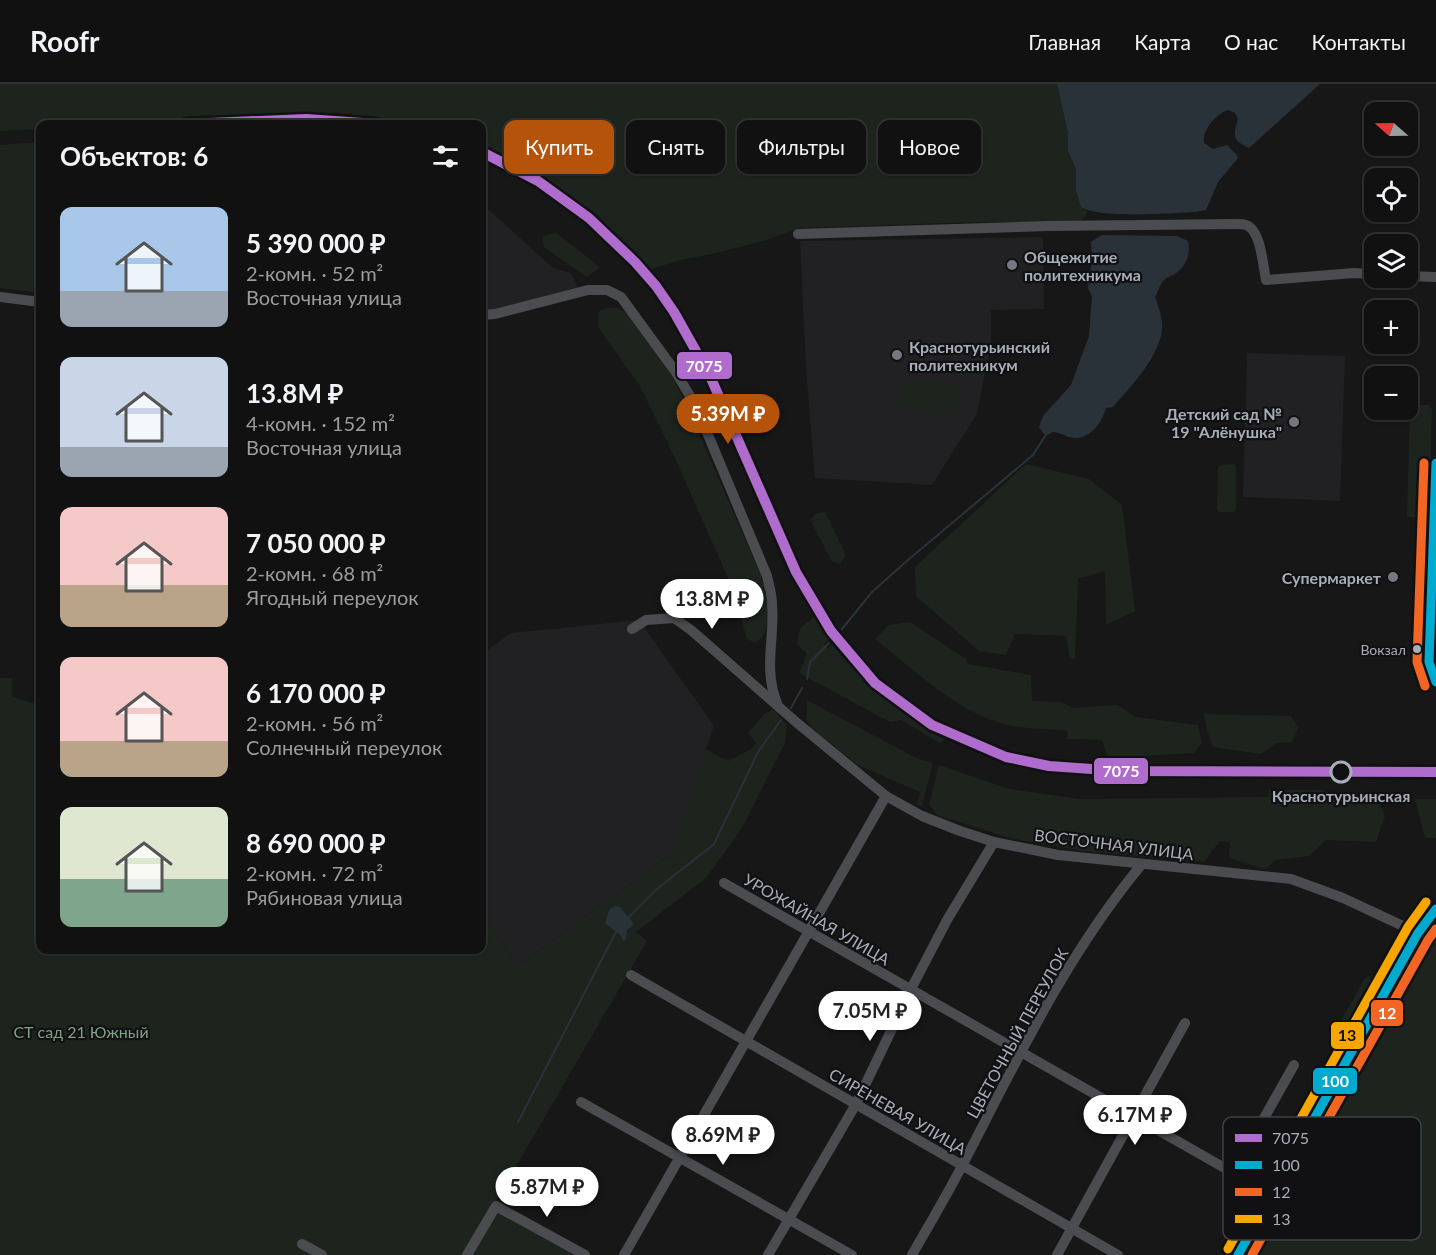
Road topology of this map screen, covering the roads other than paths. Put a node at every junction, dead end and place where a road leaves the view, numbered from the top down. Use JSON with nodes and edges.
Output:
{"nodes":[{"id":1,"x":798,"y":234,"type":"dead end"},
{"id":2,"x":1364,"y":274,"type":"edge"},
{"id":3,"x":1418,"y":276,"type":"edge"},
{"id":4,"x":1436,"y":277,"type":"edge"},
{"id":5,"x":0,"y":297,"type":"edge"},
{"id":6,"x":36,"y":302,"type":"edge"},
{"id":7,"x":486,"y":314,"type":"edge"},
{"id":8,"x":1436,"y":463,"type":"edge"},
{"id":9,"x":632,"y":629,"type":"dead end"},
{"id":10,"x":1436,"y":682,"type":"edge"},
{"id":11,"x":778,"y":706,"type":"junction"},
{"id":12,"x":886,"y":796,"type":"junction"},
{"id":13,"x":994,"y":842,"type":"junction"},
{"id":14,"x":1142,"y":864,"type":"junction"},
{"id":15,"x":724,"y":883,"type":"dead end"},
{"id":16,"x":1436,"y":909,"type":"edge"},
{"id":17,"x":809,"y":931,"type":"junction"},
{"id":18,"x":1418,"y":933,"type":"junction"},
{"id":19,"x":631,"y":975,"type":"dead end"},
{"id":20,"x":911,"y":989,"type":"junction"},
{"id":21,"x":1185,"y":1023,"type":"dead end"},
{"id":22,"x":746,"y":1041,"type":"junction"},
{"id":23,"x":1020,"y":1051,"type":"junction"},
{"id":24,"x":1294,"y":1065,"type":"dead end"},
{"id":25,"x":581,"y":1102,"type":"dead end"},
{"id":26,"x":856,"y":1104,"type":"junction"},
{"id":27,"x":1135,"y":1117,"type":"junction"},
{"id":28,"x":1267,"y":1117,"type":"edge"},
{"id":29,"x":1315,"y":1117,"type":"edge"},
{"id":30,"x":679,"y":1158,"type":"junction"},
{"id":31,"x":962,"y":1165,"type":"junction"},
{"id":32,"x":1223,"y":1168,"type":"edge"},
{"id":33,"x":789,"y":1220,"type":"junction"},
{"id":34,"x":1072,"y":1228,"type":"junction"},
{"id":35,"x":1246,"y":1240,"type":"edge"},
{"id":36,"x":302,"y":1244,"type":"dead end"},
{"id":37,"x":322,"y":1255,"type":"edge"},
{"id":38,"x":467,"y":1255,"type":"edge"},
{"id":39,"x":585,"y":1255,"type":"edge"},
{"id":40,"x":624,"y":1255,"type":"edge"},
{"id":41,"x":768,"y":1255,"type":"edge"},
{"id":42,"x":852,"y":1255,"type":"edge"},
{"id":43,"x":912,"y":1255,"type":"edge"},
{"id":44,"x":1057,"y":1255,"type":"edge"},
{"id":45,"x":1118,"y":1255,"type":"edge"},
{"id":46,"x":1238,"y":1255,"type":"edge"}],
"edges":[{"from":1,"to":2,"type":"street"},
{"from":3,"to":4,"type":"street"},
{"from":5,"to":6,"type":"street"},
{"from":7,"to":11,"type":"street"},
{"from":8,"to":10,"type":"main road"},
{"from":9,"to":11,"type":"street","name":"ВОСТОЧНАЯ УЛИЦА"},
{"from":11,"to":12,"type":"street","name":"ВОСТОЧНАЯ УЛИЦА"},
{"from":12,"to":13,"type":"street","name":"ВОСТОЧНАЯ УЛИЦА"},
{"from":12,"to":17,"type":"street"},
{"from":13,"to":14,"type":"street","name":"ВОСТОЧНАЯ УЛИЦА"},
{"from":13,"to":20,"type":"street"},
{"from":14,"to":18,"type":"street","name":"ВОСТОЧНАЯ УЛИЦА"},
{"from":14,"to":23,"type":"street","name":"ЦВЕТОЧНЫЙ ПЕРЕУЛОК"},
{"from":15,"to":17,"type":"street","name":"УРОЖАЙНАЯ УЛИЦА"},
{"from":16,"to":18,"type":"main road"},
{"from":17,"to":20,"type":"street","name":"УРОЖАЙНАЯ УЛИЦА"},
{"from":17,"to":22,"type":"street"},
{"from":18,"to":29,"type":"main road"},
{"from":19,"to":22,"type":"street","name":"СИРЕНЕВАЯ УЛИЦА"},
{"from":20,"to":23,"type":"street","name":"УРОЖАЙНАЯ УЛИЦА"},
{"from":20,"to":26,"type":"street"},
{"from":21,"to":27,"type":"street"},
{"from":22,"to":26,"type":"street","name":"СИРЕНЕВАЯ УЛИЦА"},
{"from":22,"to":30,"type":"street"},
{"from":23,"to":27,"type":"street","name":"УРОЖАЙНАЯ УЛИЦА"},
{"from":23,"to":31,"type":"street","name":"ЦВЕТОЧНЫЙ ПЕРЕУЛОК"},
{"from":24,"to":28,"type":"street"},
{"from":25,"to":30,"type":"street"},
{"from":26,"to":31,"type":"street","name":"СИРЕНЕВАЯ УЛИЦА"},
{"from":26,"to":33,"type":"street"},
{"from":27,"to":32,"type":"street","name":"УРОЖАЙНАЯ УЛИЦА"},
{"from":27,"to":34,"type":"street"},
{"from":30,"to":33,"type":"street"},
{"from":30,"to":40,"type":"street"},
{"from":31,"to":34,"type":"street","name":"СИРЕНЕВАЯ УЛИЦА"},
{"from":31,"to":43,"type":"street","name":"ЦВЕТОЧНЫЙ ПЕРЕУЛОК"},
{"from":33,"to":41,"type":"street"},
{"from":33,"to":42,"type":"street"},
{"from":34,"to":44,"type":"street"},
{"from":34,"to":45,"type":"street","name":"СИРЕНЕВАЯ УЛИЦА"},
{"from":35,"to":46,"type":"main road"},
{"from":36,"to":37,"type":"street"},
{"from":38,"to":39,"type":"street"}]}
